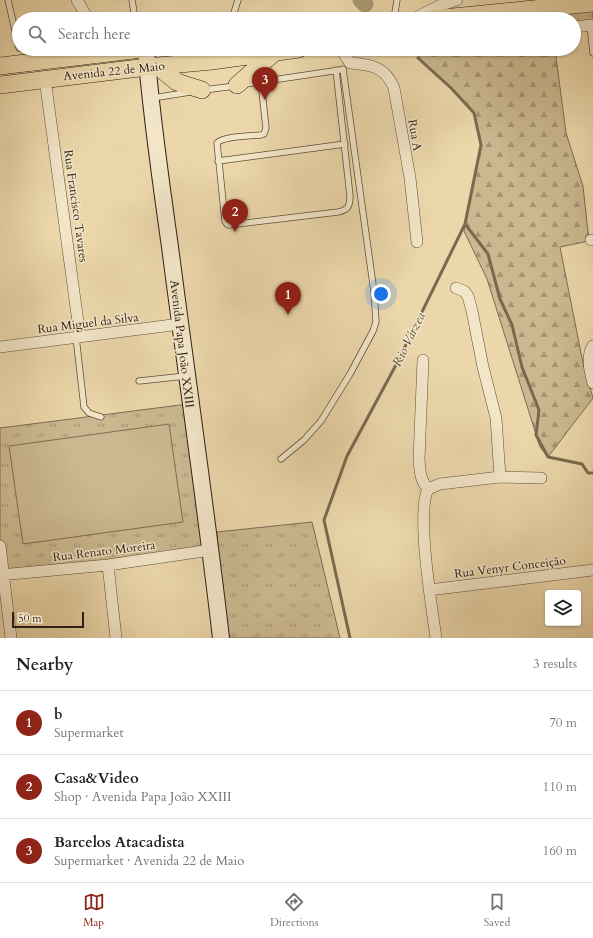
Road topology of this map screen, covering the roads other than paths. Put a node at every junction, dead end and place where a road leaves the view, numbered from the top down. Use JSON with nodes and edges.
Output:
{"nodes":[{"id":1,"x":8,"y":0,"type":"edge"},
{"id":2,"x":77,"y":0,"type":"edge"},
{"id":3,"x":132,"y":0,"type":"edge"},
{"id":4,"x":238,"y":0,"type":"edge"},
{"id":5,"x":397,"y":0,"type":"edge"},
{"id":6,"x":457,"y":0,"type":"edge"},
{"id":7,"x":593,"y":4,"type":"edge"},
{"id":8,"x":84,"y":12,"type":"edge"},
{"id":9,"x":134,"y":12,"type":"edge"},
{"id":10,"x":234,"y":12,"type":"edge"},
{"id":11,"x":395,"y":12,"type":"edge"},
{"id":12,"x":427,"y":12,"type":"edge"},
{"id":13,"x":508,"y":12,"type":"edge"},
{"id":14,"x":12,"y":18,"type":"edge"},
{"id":15,"x":581,"y":21,"type":"edge"},
{"id":16,"x":592,"y":21,"type":"edge"},
{"id":17,"x":581,"y":25,"type":"edge"},
{"id":18,"x":593,"y":53,"type":"edge"},
{"id":19,"x":15,"y":56,"type":"edge"},
{"id":20,"x":148,"y":56,"type":"edge"},
{"id":21,"x":247,"y":56,"type":"edge"},
{"id":22,"x":270,"y":56,"type":"edge"},
{"id":23,"x":343,"y":56,"type":"edge"},
{"id":24,"x":0,"y":66,"type":"edge"},
{"id":25,"x":346,"y":66,"type":"junction"},
{"id":26,"x":152,"y":67,"type":"junction"},
{"id":27,"x":336,"y":70,"type":"junction"},
{"id":28,"x":45,"y":79,"type":"junction"},
{"id":29,"x":261,"y":82,"type":"junction"},
{"id":30,"x":0,"y":85,"type":"edge"},
{"id":31,"x":237,"y":85,"type":"junction"},
{"id":32,"x":202,"y":90,"type":"junction"},
{"id":33,"x":150,"y":99,"type":"junction"},
{"id":34,"x":345,"y":144,"type":"junction"},
{"id":35,"x":218,"y":161,"type":"junction"},
{"id":36,"x":417,"y":242,"type":"dead end"},
{"id":37,"x":456,"y":288,"type":"dead end"},
{"id":38,"x":180,"y":324,"type":"junction"},
{"id":39,"x":78,"y":337,"type":"junction"},
{"id":40,"x":593,"y":346,"type":"edge"},
{"id":41,"x":0,"y":347,"type":"edge"},
{"id":42,"x":423,"y":360,"type":"dead end"},
{"id":43,"x":186,"y":376,"type":"junction"},
{"id":44,"x":139,"y":381,"type":"dead end"},
{"id":45,"x":593,"y":383,"type":"edge"},
{"id":46,"x":101,"y":417,"type":"dead end"},
{"id":47,"x":281,"y":459,"type":"dead end"},
{"id":48,"x":500,"y":477,"type":"junction"},
{"id":49,"x":541,"y":478,"type":"dead end"},
{"id":50,"x":428,"y":489,"type":"junction"},
{"id":51,"x":0,"y":546,"type":"edge"},
{"id":52,"x":211,"y":550,"type":"junction"},
{"id":53,"x":108,"y":564,"type":"junction"},
{"id":54,"x":593,"y":570,"type":"edge"},
{"id":55,"x":2,"y":575,"type":"edge"},
{"id":56,"x":429,"y":590,"type":"junction"},
{"id":57,"x":11,"y":638,"type":"edge"},
{"id":58,"x":116,"y":638,"type":"edge"},
{"id":59,"x":221,"y":638,"type":"edge"},
{"id":60,"x":436,"y":638,"type":"edge"}],
"edges":[{"from":1,"to":14,"type":"lane"},
{"from":2,"to":8,"type":"street"},
{"from":3,"to":9,"type":"lane"},
{"from":4,"to":10,"type":"lane"},
{"from":5,"to":11,"type":"lane"},
{"from":6,"to":12,"type":"street"},
{"from":7,"to":13,"type":"main road"},
{"from":15,"to":16,"type":"main road"},
{"from":16,"to":17,"type":"street"},
{"from":16,"to":18,"type":"lane"},
{"from":19,"to":24,"type":"main road","name":"Avenida 22 de Maio"},
{"from":20,"to":26,"type":"street","name":"Avenida Papa João XXIII"},
{"from":21,"to":26,"type":"main road","name":"Avenida 22 de Maio"},
{"from":22,"to":31,"type":"main road"},
{"from":23,"to":25,"type":"street"},
{"from":25,"to":27,"type":"lane"},
{"from":25,"to":36,"type":"street","name":"Rua A"},
{"from":25,"to":47,"type":"lane"},
{"from":26,"to":28,"type":"main road","name":"Avenida 22 de Maio"},
{"from":26,"to":32,"type":"main road"},
{"from":26,"to":33,"type":"street","name":"Avenida Papa João XXIII"},
{"from":27,"to":29,"type":"lane"},
{"from":27,"to":34,"type":"lane"},
{"from":28,"to":30,"type":"main road","name":"Avenida 22 de Maio"},
{"from":28,"to":39,"type":"street","name":"Rua Francisco Tavares"},
{"from":29,"to":31,"type":"lane"},
{"from":29,"to":35,"type":"lane"},
{"from":31,"to":32,"type":"lane"},
{"from":32,"to":33,"type":"lane"},
{"from":33,"to":38,"type":"street","name":"Avenida Papa João XXIII"},
{"from":34,"to":35,"type":"lane"},
{"from":34,"to":35,"type":"lane"},
{"from":37,"to":48,"type":"street"},
{"from":38,"to":39,"type":"street","name":"Rua Miguel da Silva"},
{"from":38,"to":43,"type":"street","name":"Avenida Papa João XXIII"},
{"from":39,"to":41,"type":"street","name":"Rua Miguel da Silva"},
{"from":39,"to":46,"type":"lane"},
{"from":40,"to":45,"type":"street"},
{"from":42,"to":50,"type":"street"},
{"from":43,"to":44,"type":"lane"},
{"from":43,"to":52,"type":"street","name":"Avenida Papa João XXIII"},
{"from":48,"to":49,"type":"street"},
{"from":48,"to":50,"type":"street"},
{"from":50,"to":56,"type":"street"},
{"from":51,"to":55,"type":"street"},
{"from":52,"to":53,"type":"street","name":"Rua Renato Moreira"},
{"from":52,"to":59,"type":"street","name":"Avenida Papa João XXIII"},
{"from":53,"to":55,"type":"street","name":"Rua Renato Moreira"},
{"from":53,"to":58,"type":"street"},
{"from":54,"to":56,"type":"street","name":"Rua Venyr Conceição"},
{"from":55,"to":57,"type":"street"},
{"from":56,"to":60,"type":"street"}]}
